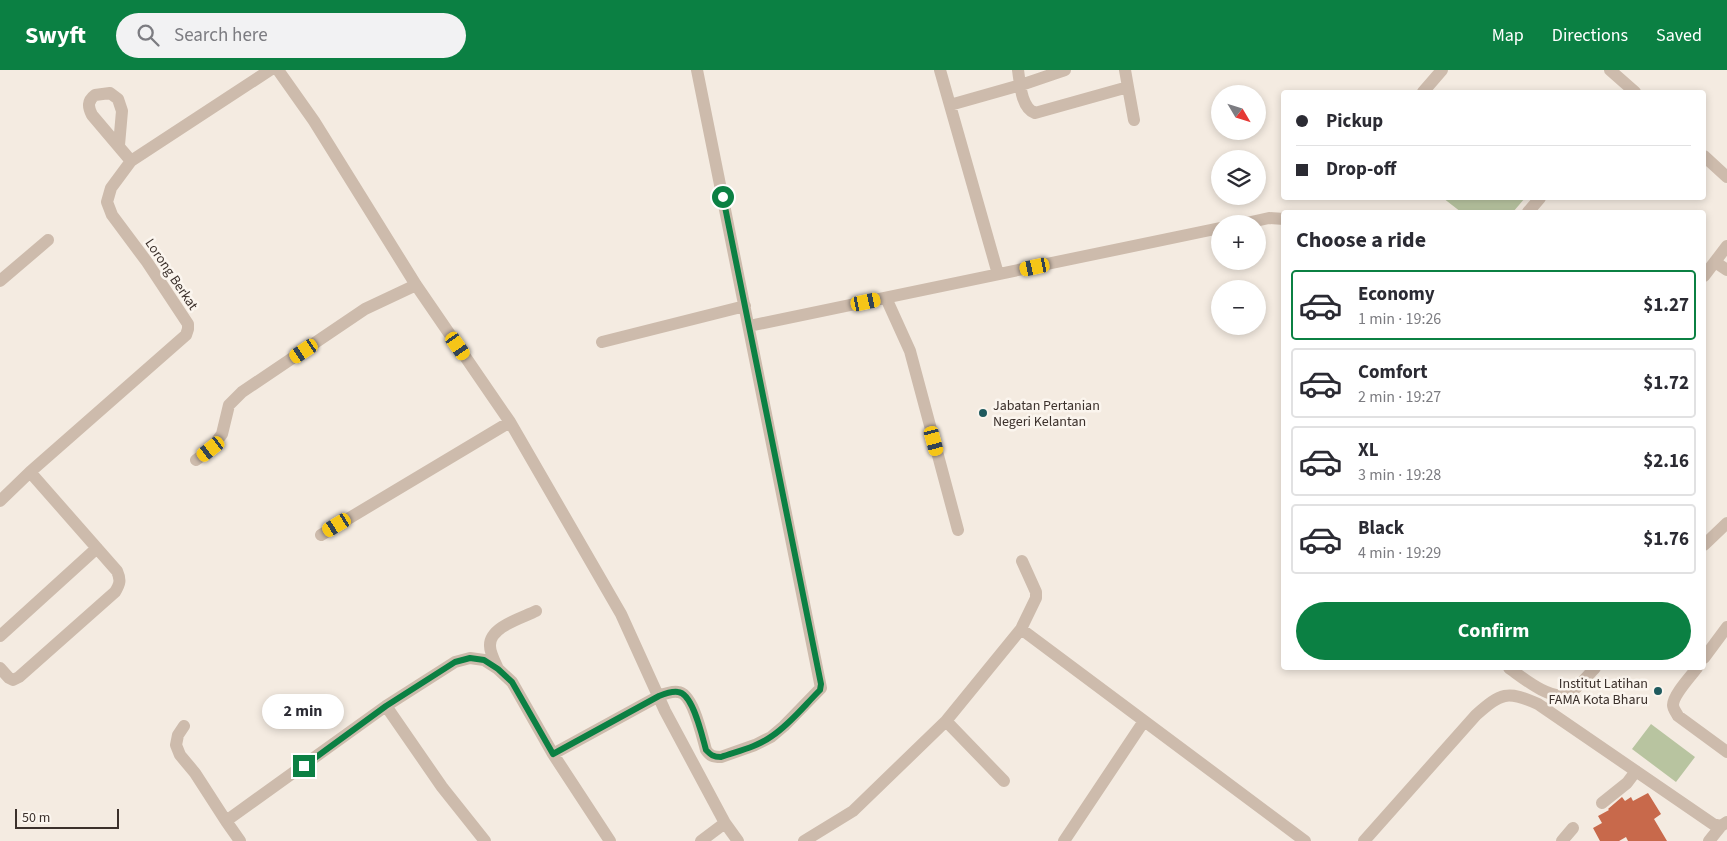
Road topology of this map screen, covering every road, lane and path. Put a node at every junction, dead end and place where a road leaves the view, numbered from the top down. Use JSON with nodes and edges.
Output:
{"nodes":[{"id":1,"x":270,"y":70,"type":"edge"},
{"id":2,"x":278,"y":70,"type":"edge"},
{"id":3,"x":697,"y":70,"type":"edge"},
{"id":4,"x":940,"y":70,"type":"edge"},
{"id":5,"x":1018,"y":70,"type":"edge"},
{"id":6,"x":1065,"y":70,"type":"edge"},
{"id":7,"x":1125,"y":70,"type":"edge"},
{"id":8,"x":1442,"y":70,"type":"edge"},
{"id":9,"x":1610,"y":70,"type":"edge"},
{"id":10,"x":1021,"y":85,"type":"junction"},
{"id":11,"x":1128,"y":87,"type":"junction"},
{"id":12,"x":1425,"y":90,"type":"edge"},
{"id":13,"x":1628,"y":90,"type":"edge"},
{"id":14,"x":950,"y":105,"type":"junction"},
{"id":15,"x":1134,"y":120,"type":"dead end"},
{"id":16,"x":119,"y":145,"type":"dead end"},
{"id":17,"x":1706,"y":158,"type":"edge"},
{"id":18,"x":131,"y":161,"type":"junction"},
{"id":19,"x":1727,"y":177,"type":"edge"},
{"id":20,"x":1538,"y":200,"type":"edge"},
{"id":21,"x":1530,"y":210,"type":"edge"},
{"id":22,"x":1266,"y":219,"type":"edge"},
{"id":23,"x":1281,"y":219,"type":"edge"},
{"id":24,"x":1211,"y":230,"type":"edge"},
{"id":25,"x":48,"y":240,"type":"dead end"},
{"id":26,"x":1727,"y":246,"type":"edge"},
{"id":27,"x":1715,"y":262,"type":"junction"},
{"id":28,"x":1727,"y":270,"type":"edge"},
{"id":29,"x":1706,"y":273,"type":"edge"},
{"id":30,"x":998,"y":274,"type":"junction"},
{"id":31,"x":0,"y":281,"type":"edge"},
{"id":32,"x":416,"y":285,"type":"junction"},
{"id":33,"x":886,"y":298,"type":"junction"},
{"id":34,"x":745,"y":306,"type":"junction"},
{"id":35,"x":749,"y":326,"type":"junction"},
{"id":36,"x":602,"y":342,"type":"dead end"},
{"id":37,"x":510,"y":422,"type":"junction"},
{"id":38,"x":196,"y":460,"type":"dead end"},
{"id":39,"x":30,"y":472,"type":"junction"},
{"id":40,"x":0,"y":501,"type":"edge"},
{"id":41,"x":1727,"y":522,"type":"edge"},
{"id":42,"x":958,"y":530,"type":"dead end"},
{"id":43,"x":321,"y":535,"type":"dead end"},
{"id":44,"x":1706,"y":543,"type":"edge"},
{"id":45,"x":97,"y":548,"type":"junction"},
{"id":46,"x":1022,"y":562,"type":"dead end"},
{"id":47,"x":536,"y":611,"type":"dead end"},
{"id":48,"x":1727,"y":627,"type":"edge"},
{"id":49,"x":1021,"y":630,"type":"junction"},
{"id":50,"x":0,"y":636,"type":"edge"},
{"id":51,"x":1706,"y":655,"type":"edge"},
{"id":52,"x":0,"y":668,"type":"edge"},
{"id":53,"x":498,"y":669,"type":"junction"},
{"id":54,"x":1512,"y":670,"type":"edge"},
{"id":55,"x":1593,"y":670,"type":"edge"},
{"id":56,"x":1696,"y":670,"type":"edge"},
{"id":57,"x":659,"y":696,"type":"junction"},
{"id":58,"x":386,"y":706,"type":"junction"},
{"id":59,"x":946,"y":721,"type":"junction"},
{"id":60,"x":1144,"y":721,"type":"junction"},
{"id":61,"x":184,"y":726,"type":"dead end"},
{"id":62,"x":1727,"y":752,"type":"edge"},
{"id":63,"x":553,"y":754,"type":"junction"},
{"id":64,"x":1636,"y":771,"type":"junction"},
{"id":65,"x":1004,"y":781,"type":"dead end"},
{"id":66,"x":1602,"y":803,"type":"dead end"},
{"id":67,"x":226,"y":821,"type":"junction"},
{"id":68,"x":725,"y":823,"type":"junction"},
{"id":69,"x":1724,"y":824,"type":"edge"},
{"id":70,"x":1573,"y":828,"type":"dead end"},
{"id":71,"x":240,"y":841,"type":"edge"},
{"id":72,"x":486,"y":841,"type":"edge"},
{"id":73,"x":610,"y":841,"type":"edge"},
{"id":74,"x":701,"y":841,"type":"edge"},
{"id":75,"x":738,"y":841,"type":"edge"},
{"id":76,"x":804,"y":841,"type":"edge"},
{"id":77,"x":1064,"y":841,"type":"edge"},
{"id":78,"x":1305,"y":841,"type":"edge"},
{"id":79,"x":1364,"y":841,"type":"edge"},
{"id":80,"x":1562,"y":841,"type":"edge"},
{"id":81,"x":1709,"y":841,"type":"edge"}],
"edges":[{"from":1,"to":18,"type":"street","name":"Lorong Berkat"},
{"from":2,"to":32,"type":"street"},
{"from":3,"to":34,"type":"street"},
{"from":4,"to":14,"type":"street"},
{"from":5,"to":10,"type":"street"},
{"from":6,"to":10,"type":"street"},
{"from":7,"to":11,"type":"street"},
{"from":8,"to":12,"type":"street"},
{"from":9,"to":13,"type":"street"},
{"from":10,"to":11,"type":"street"},
{"from":10,"to":14,"type":"street"},
{"from":11,"to":15,"type":"street"},
{"from":14,"to":30,"type":"street"},
{"from":16,"to":18,"type":"street"},
{"from":17,"to":19,"type":"street"},
{"from":18,"to":39,"type":"street","name":"Lorong Berkat"},
{"from":20,"to":21,"type":"street"},
{"from":22,"to":23,"type":"street"},
{"from":24,"to":30,"type":"street"},
{"from":25,"to":31,"type":"street"},
{"from":26,"to":27,"type":"street"},
{"from":27,"to":28,"type":"street"},
{"from":27,"to":29,"type":"street"},
{"from":30,"to":33,"type":"street"},
{"from":32,"to":37,"type":"street"},
{"from":32,"to":38,"type":"street"},
{"from":33,"to":35,"type":"street"},
{"from":33,"to":42,"type":"street"},
{"from":34,"to":35,"type":"street"},
{"from":34,"to":36,"type":"street"},
{"from":35,"to":57,"type":"street"},
{"from":37,"to":43,"type":"street"},
{"from":37,"to":57,"type":"street"},
{"from":39,"to":40,"type":"street","name":"Lorong Berkat"},
{"from":39,"to":45,"type":"street"},
{"from":41,"to":44,"type":"street"},
{"from":45,"to":50,"type":"street"},
{"from":45,"to":52,"type":"street"},
{"from":46,"to":49,"type":"street"},
{"from":47,"to":53,"type":"street"},
{"from":48,"to":51,"type":"street"},
{"from":49,"to":59,"type":"street"},
{"from":49,"to":60,"type":"street"},
{"from":53,"to":58,"type":"street"},
{"from":53,"to":63,"type":"street"},
{"from":54,"to":55,"type":"street"},
{"from":56,"to":62,"type":"street"},
{"from":57,"to":63,"type":"street"},
{"from":57,"to":68,"type":"street"},
{"from":58,"to":67,"type":"street"},
{"from":58,"to":72,"type":"street"},
{"from":59,"to":65,"type":"street"},
{"from":59,"to":76,"type":"street"},
{"from":60,"to":77,"type":"street"},
{"from":60,"to":78,"type":"street"},
{"from":61,"to":67,"type":"street"},
{"from":63,"to":73,"type":"street"},
{"from":64,"to":66,"type":"street"},
{"from":64,"to":69,"type":"street"},
{"from":64,"to":79,"type":"street"},
{"from":67,"to":71,"type":"street"},
{"from":68,"to":74,"type":"street"},
{"from":68,"to":75,"type":"street"},
{"from":69,"to":81,"type":"street"},
{"from":70,"to":80,"type":"street"}]}
